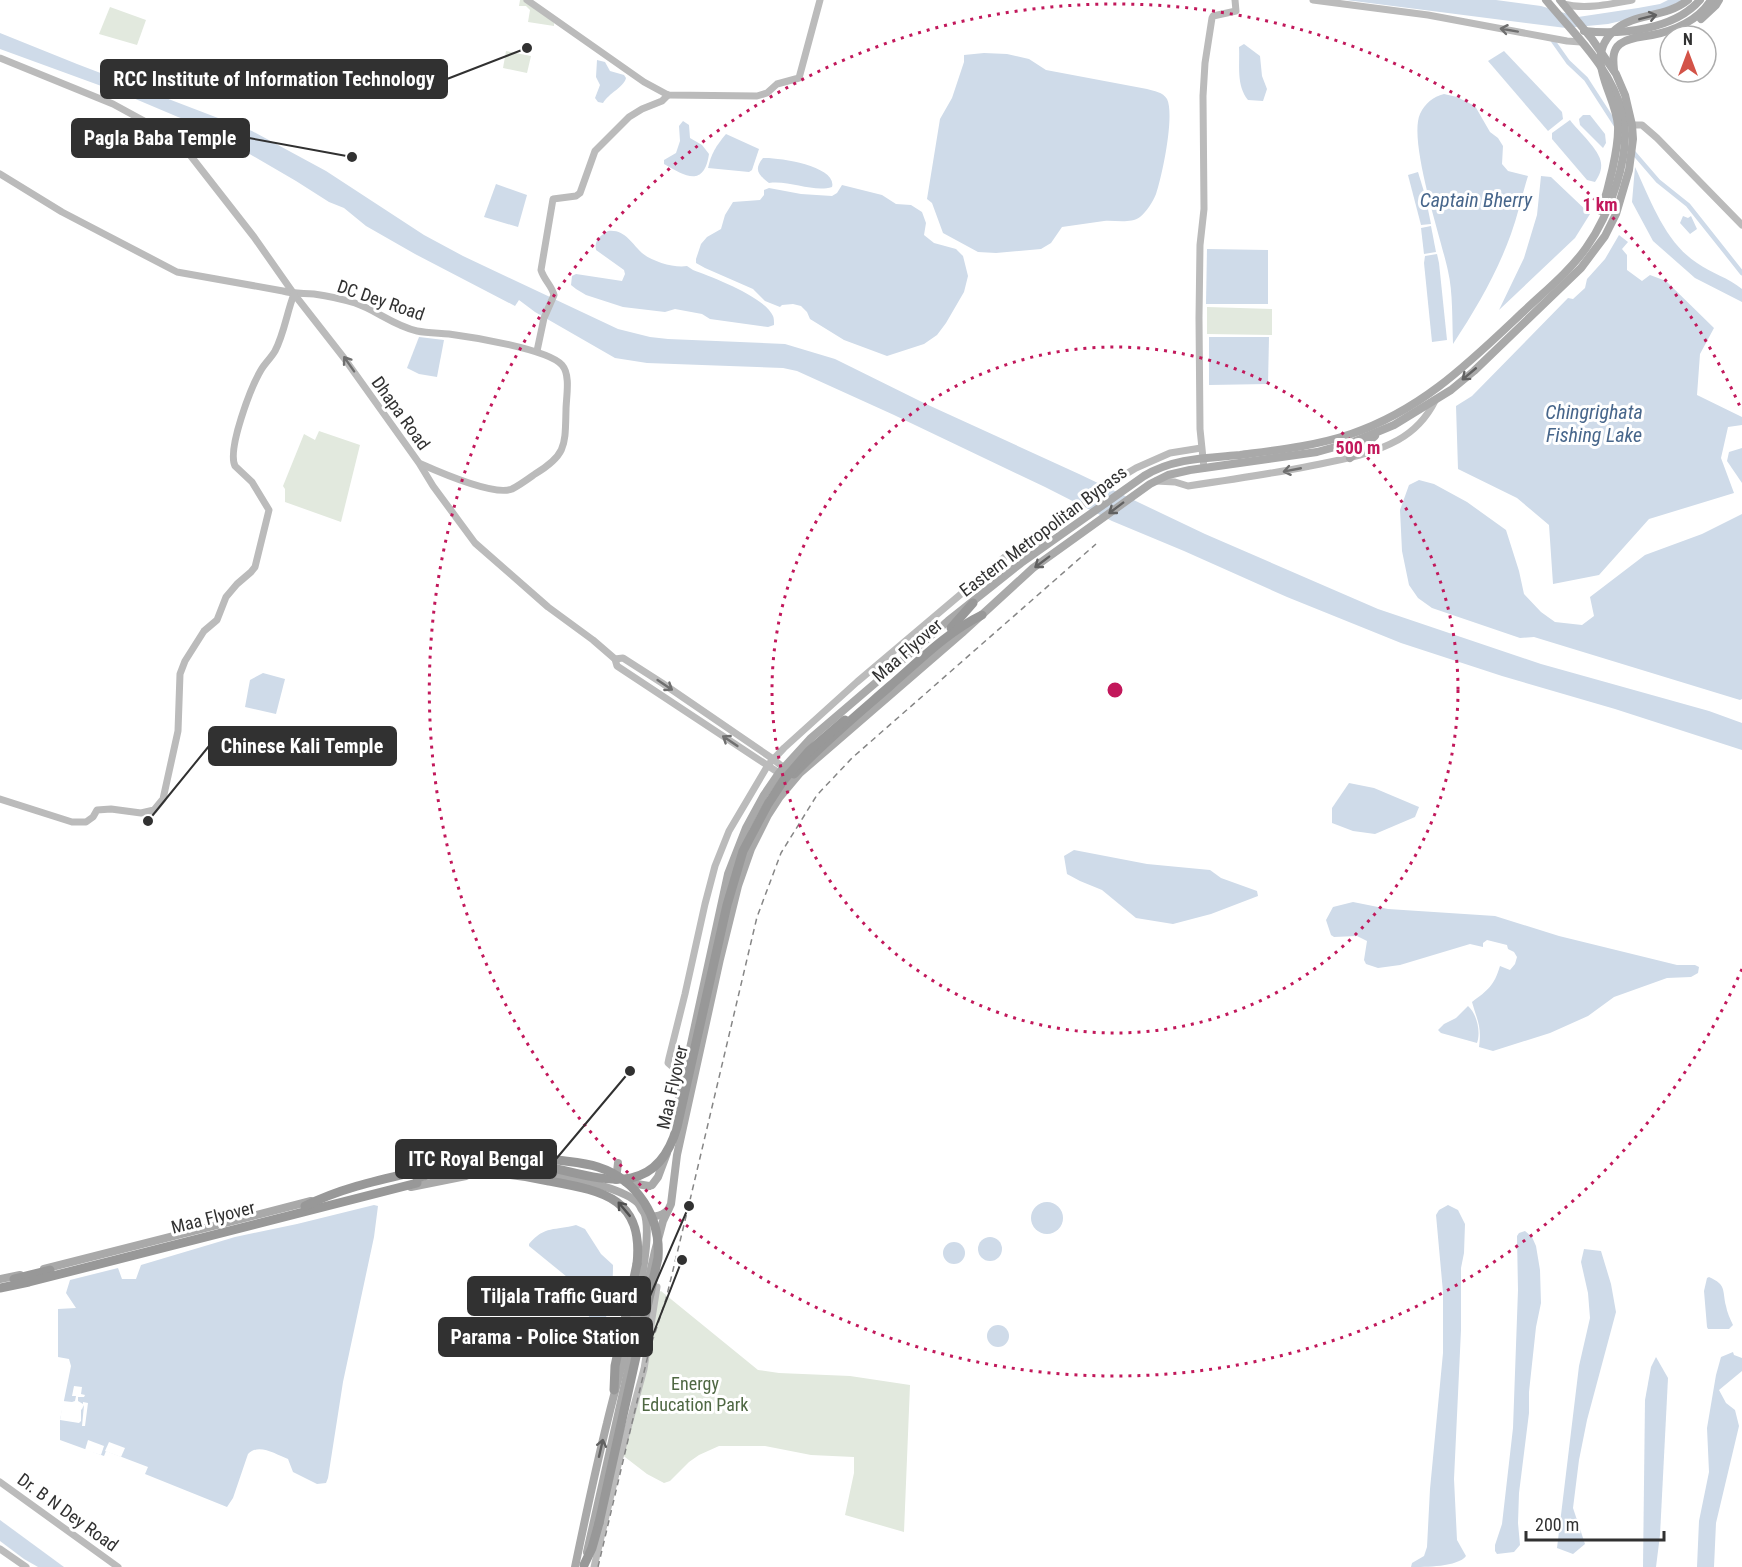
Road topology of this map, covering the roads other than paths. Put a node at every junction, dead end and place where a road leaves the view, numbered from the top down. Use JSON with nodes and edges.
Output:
{"nodes":[{"id":1,"x":526,"y":0,"type":"edge"},
{"id":2,"x":820,"y":0,"type":"edge"},
{"id":3,"x":1235,"y":0,"type":"edge"},
{"id":4,"x":1313,"y":0,"type":"edge"},
{"id":5,"x":1546,"y":0,"type":"edge"},
{"id":6,"x":1632,"y":0,"type":"edge"},
{"id":7,"x":1688,"y":0,"type":"edge"},
{"id":8,"x":1700,"y":0,"type":"edge"},
{"id":9,"x":1711,"y":0,"type":"edge"},
{"id":10,"x":1719,"y":0,"type":"edge"},
{"id":11,"x":1564,"y":4,"type":"edge"},
{"id":12,"x":1683,"y":24,"type":"edge"},
{"id":13,"x":1693,"y":24,"type":"edge"},
{"id":14,"x":1578,"y":33,"type":"junction"},
{"id":15,"x":1658,"y":33,"type":"edge"},
{"id":16,"x":1639,"y":37,"type":"junction"},
{"id":17,"x":1592,"y":39,"type":"junction"},
{"id":18,"x":0,"y":58,"type":"edge"},
{"id":19,"x":1614,"y":70,"type":"junction"},
{"id":20,"x":668,"y":95,"type":"junction"},
{"id":21,"x":1632,"y":125,"type":"junction"},
{"id":22,"x":0,"y":174,"type":"edge"},
{"id":23,"x":1603,"y":213,"type":"junction"},
{"id":24,"x":1742,"y":225,"type":"edge"},
{"id":25,"x":294,"y":294,"type":"junction"},
{"id":26,"x":537,"y":351,"type":"junction"},
{"id":27,"x":1436,"y":400,"type":"junction"},
{"id":28,"x":1380,"y":432,"type":"junction"},
{"id":29,"x":1201,"y":448,"type":"junction"},
{"id":30,"x":1203,"y":458,"type":"junction"},
{"id":31,"x":1350,"y":458,"type":"junction"},
{"id":32,"x":419,"y":463,"type":"junction"},
{"id":33,"x":1204,"y":468,"type":"junction"},
{"id":34,"x":1156,"y":481,"type":"junction"},
{"id":35,"x":973,"y":603,"type":"junction"},
{"id":36,"x":981,"y":615,"type":"junction"},
{"id":37,"x":848,"y":720,"type":"junction"},
{"id":38,"x":770,"y":762,"type":"junction"},
{"id":39,"x":782,"y":770,"type":"junction"},
{"id":40,"x":791,"y":783,"type":"junction"},
{"id":41,"x":0,"y":799,"type":"edge"},
{"id":42,"x":681,"y":1086,"type":"junction"},
{"id":43,"x":618,"y":1163,"type":"dead end"},
{"id":44,"x":457,"y":1174,"type":"junction"},
{"id":45,"x":616,"y":1180,"type":"junction"},
{"id":46,"x":657,"y":1186,"type":"junction"},
{"id":47,"x":671,"y":1198,"type":"junction"},
{"id":48,"x":305,"y":1206,"type":"junction"},
{"id":49,"x":642,"y":1209,"type":"junction"},
{"id":50,"x":669,"y":1209,"type":"junction"},
{"id":51,"x":0,"y":1280,"type":"edge"},
{"id":52,"x":657,"y":1287,"type":"dead end"},
{"id":53,"x":0,"y":1289,"type":"edge"},
{"id":54,"x":614,"y":1390,"type":"junction"},
{"id":55,"x":0,"y":1482,"type":"edge"},
{"id":56,"x":0,"y":1549,"type":"edge"},
{"id":57,"x":581,"y":1566,"type":"edge"},
{"id":58,"x":26,"y":1567,"type":"edge"},
{"id":59,"x":118,"y":1567,"type":"edge"},
{"id":60,"x":594,"y":1567,"type":"edge"}],
"edges":[{"from":1,"to":20,"type":"street"},
{"from":2,"to":20,"type":"street"},
{"from":3,"to":29,"type":"street"},
{"from":14,"to":4,"type":"street","one_way":true},
{"from":5,"to":14,"type":"main road","name":"Eastern Metropolitan Bypass"},
{"from":6,"to":11,"type":"street"},
{"from":23,"to":7,"type":"main road","one_way":true,"bridge":true},
{"from":8,"to":14,"type":"main road"},
{"from":9,"to":12,"type":"main road"},
{"from":10,"to":13,"type":"main road"},
{"from":11,"to":14,"type":"main road","name":"Eastern Metropolitan Bypass"},
{"from":14,"to":17,"type":"main road"},
{"from":14,"to":23,"type":"main road","name":"Eastern Metropolitan Bypass"},
{"from":15,"to":16,"type":"main road"},
{"from":16,"to":17,"type":"main road"},
{"from":16,"to":19,"type":"main road"},
{"from":17,"to":19,"type":"main road","name":"Eastern Metropolitan Bypass"},
{"from":18,"to":25,"type":"street","name":"Dhapa Road"},
{"from":19,"to":21,"type":"main road","name":"Eastern Metropolitan Bypass"},
{"from":20,"to":26,"type":"street"},
{"from":21,"to":24,"type":"street"},
{"from":21,"to":27,"type":"main road","name":"Eastern Metropolitan Bypass","one_way":true},
{"from":22,"to":25,"type":"street","name":"DC Dey Road"},
{"from":23,"to":30,"type":"main road","name":"Eastern Metropolitan Bypass"},
{"from":25,"to":26,"type":"street","name":"DC Dey Road"},
{"from":32,"to":25,"type":"street","name":"Dhapa Road","one_way":true},
{"from":25,"to":41,"type":"street"},
{"from":26,"to":32,"type":"street","name":"DC Dey Road"},
{"from":27,"to":28,"type":"main road","name":"Eastern Metropolitan Bypass"},
{"from":27,"to":31,"type":"street"},
{"from":28,"to":31,"type":"main road"},
{"from":28,"to":33,"type":"main road","name":"Eastern Metropolitan Bypass"},
{"from":29,"to":30,"type":"street"},
{"from":29,"to":38,"type":"street"},
{"from":30,"to":33,"type":"street"},
{"from":30,"to":35,"type":"main road","name":"Eastern Metropolitan Bypass"},
{"from":31,"to":34,"type":"street","one_way":true},
{"from":32,"to":38,"type":"street","name":"Dhapa Road"},
{"from":33,"to":34,"type":"main road","name":"Eastern Metropolitan Bypass"},
{"from":34,"to":36,"type":"main road","name":"Eastern Metropolitan Bypass","one_way":true},
{"from":35,"to":37,"type":"highway","name":"Maa Flyover"},
{"from":35,"to":39,"type":"main road","name":"Eastern Metropolitan Bypass"},
{"from":36,"to":37,"type":"highway","name":"Maa Flyover"},
{"from":36,"to":40,"type":"main road","name":"Eastern Metropolitan Bypass"},
{"from":37,"to":44,"type":"highway","name":"Maa Flyover","bridge":true},
{"from":37,"to":48,"type":"highway","name":"Maa Flyover","bridge":true},
{"from":38,"to":39,"type":"street","name":"Dhapa Road"},
{"from":38,"to":42,"type":"street"},
{"from":39,"to":40,"type":"street","name":"Dhapa Road"},
{"from":39,"to":42,"type":"main road","name":"Eastern Metropolitan Bypass"},
{"from":40,"to":47,"type":"main road","name":"Eastern Metropolitan Bypass"},
{"from":42,"to":46,"type":"main road","name":"Eastern Metropolitan Bypass"},
{"from":43,"to":45,"type":"main road"},
{"from":44,"to":53,"type":"highway","name":"Maa Flyover"},
{"from":54,"to":44,"type":"highway","one_way":true,"bridge":true},
{"from":45,"to":46,"type":"main road"},
{"from":45,"to":51,"type":"main road"},
{"from":46,"to":47,"type":"main road"},
{"from":46,"to":49,"type":"main road"},
{"from":47,"to":50,"type":"main road"},
{"from":48,"to":51,"type":"highway","name":"Maa Flyover"},
{"from":48,"to":57,"type":"highway","bridge":true},
{"from":49,"to":50,"type":"main road"},
{"from":49,"to":53,"type":"main road"},
{"from":49,"to":54,"type":"main road"},
{"from":50,"to":57,"type":"main road"},
{"from":52,"to":60,"type":"street"},
{"from":57,"to":54,"type":"main road","one_way":true},
{"from":55,"to":59,"type":"street","name":"Dr. B N Dey Road"},
{"from":56,"to":58,"type":"street"}]}
